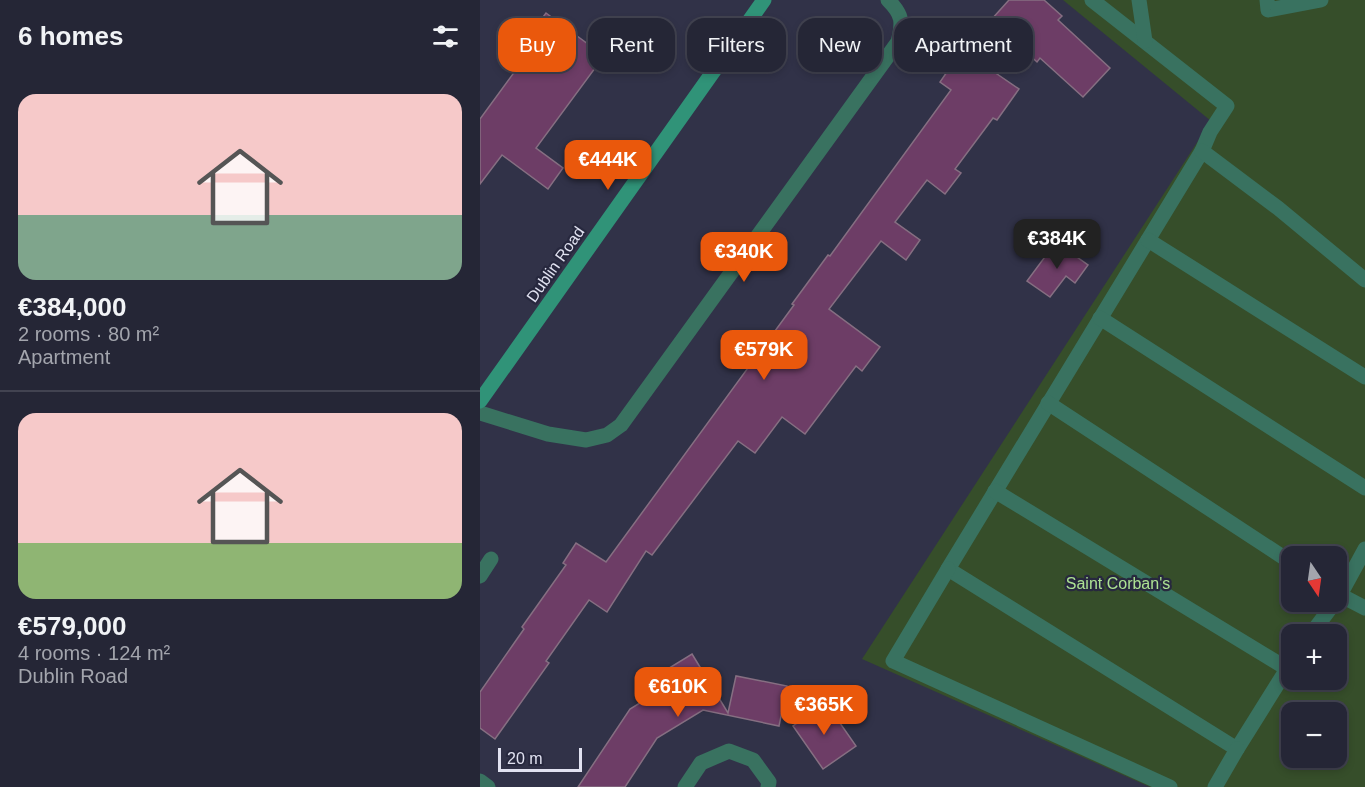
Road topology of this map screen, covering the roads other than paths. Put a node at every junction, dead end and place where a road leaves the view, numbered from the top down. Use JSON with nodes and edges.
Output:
{"nodes":[{"id":1,"x":764,"y":0,"type":"edge"},
{"id":2,"x":888,"y":0,"type":"edge"},
{"id":3,"x":1092,"y":0,"type":"edge"},
{"id":4,"x":1139,"y":0,"type":"edge"},
{"id":5,"x":1267,"y":0,"type":"edge"},
{"id":6,"x":1321,"y":0,"type":"edge"},
{"id":7,"x":1144,"y":41,"type":"junction"},
{"id":8,"x":1202,"y":151,"type":"junction"},
{"id":9,"x":1148,"y":240,"type":"junction"},
{"id":10,"x":1365,"y":280,"type":"edge"},
{"id":11,"x":1100,"y":318,"type":"junction"},
{"id":12,"x":1365,"y":377,"type":"edge"},
{"id":13,"x":480,"y":401,"type":"edge"},
{"id":14,"x":1048,"y":404,"type":"junction"},
{"id":15,"x":480,"y":413,"type":"edge"},
{"id":16,"x":1365,"y":488,"type":"edge"},
{"id":17,"x":995,"y":491,"type":"junction"},
{"id":18,"x":1365,"y":549,"type":"edge"},
{"id":19,"x":1281,"y":556,"type":"edge"},
{"id":20,"x":491,"y":560,"type":"dead end"},
{"id":21,"x":948,"y":569,"type":"junction"},
{"id":22,"x":480,"y":576,"type":"edge"},
{"id":23,"x":1347,"y":580,"type":"edge"},
{"id":24,"x":1347,"y":601,"type":"edge"},
{"id":25,"x":1365,"y":608,"type":"edge"},
{"id":26,"x":1281,"y":660,"type":"edge"},
{"id":27,"x":1281,"y":678,"type":"edge"},
{"id":28,"x":1237,"y":749,"type":"junction"},
{"id":29,"x":480,"y":781,"type":"edge"},
{"id":30,"x":488,"y":787,"type":"edge"},
{"id":31,"x":686,"y":787,"type":"edge"},
{"id":32,"x":768,"y":787,"type":"edge"},
{"id":33,"x":1170,"y":787,"type":"edge"},
{"id":34,"x":1215,"y":787,"type":"edge"}],
"edges":[{"from":1,"to":13,"type":"main road","name":"Dublin Road"},
{"from":2,"to":15,"type":"street"},
{"from":3,"to":7,"type":"street"},
{"from":4,"to":7,"type":"street"},
{"from":5,"to":6,"type":"street"},
{"from":7,"to":8,"type":"street"},
{"from":8,"to":9,"type":"street"},
{"from":8,"to":10,"type":"street"},
{"from":9,"to":11,"type":"street"},
{"from":9,"to":12,"type":"street"},
{"from":11,"to":14,"type":"street"},
{"from":11,"to":16,"type":"street"},
{"from":14,"to":17,"type":"street"},
{"from":14,"to":19,"type":"street"},
{"from":17,"to":21,"type":"street"},
{"from":17,"to":26,"type":"street"},
{"from":18,"to":23,"type":"street"},
{"from":20,"to":22,"type":"street"},
{"from":21,"to":28,"type":"street"},
{"from":21,"to":33,"type":"street"},
{"from":24,"to":25,"type":"street"},
{"from":27,"to":28,"type":"street"},
{"from":28,"to":34,"type":"street"},
{"from":29,"to":30,"type":"street"},
{"from":31,"to":32,"type":"street"}]}
